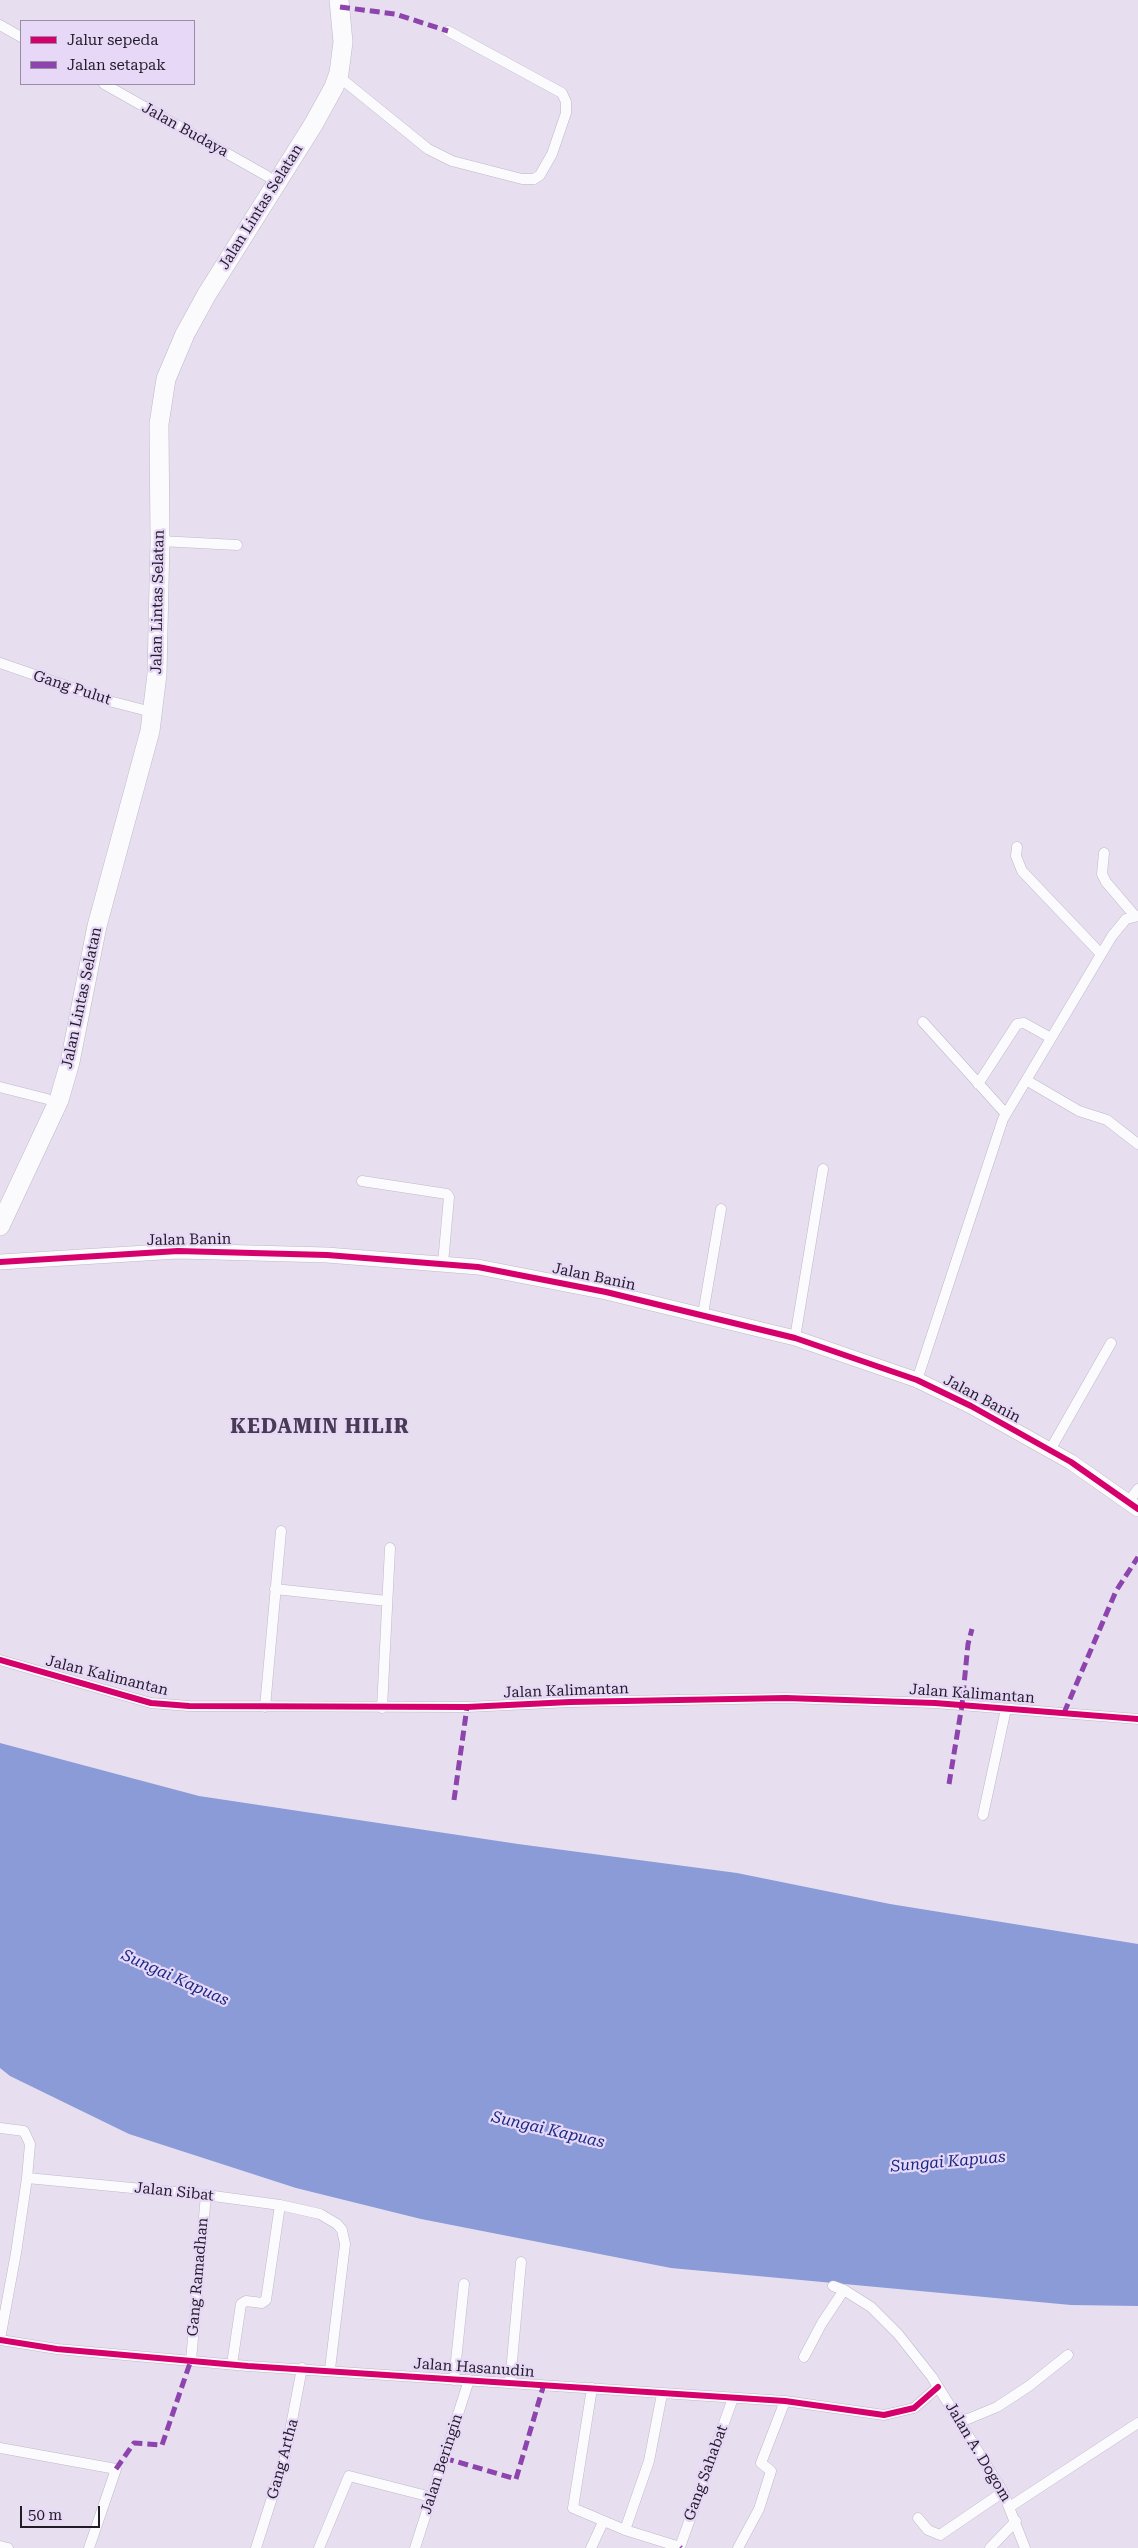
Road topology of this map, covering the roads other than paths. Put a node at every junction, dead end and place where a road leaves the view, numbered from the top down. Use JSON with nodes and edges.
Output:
{"nodes":[{"id":1,"x":326,"y":0,"type":"edge"},
{"id":2,"x":339,"y":0,"type":"edge"},
{"id":3,"x":0,"y":25,"type":"edge"},
{"id":4,"x":448,"y":31,"type":"dead end"},
{"id":5,"x":20,"y":36,"type":"edge"},
{"id":6,"x":338,"y":76,"type":"junction"},
{"id":7,"x":106,"y":85,"type":"edge"},
{"id":8,"x":267,"y":176,"type":"junction"},
{"id":9,"x":160,"y":541,"type":"junction"},
{"id":10,"x":237,"y":545,"type":"dead end"},
{"id":11,"x":153,"y":609,"type":"junction"},
{"id":12,"x":0,"y":663,"type":"edge"},
{"id":13,"x":144,"y":710,"type":"junction"},
{"id":14,"x":1017,"y":847,"type":"dead end"},
{"id":15,"x":1104,"y":852,"type":"dead end"},
{"id":16,"x":1137,"y":916,"type":"edge"},
{"id":17,"x":92,"y":925,"type":"junction"},
{"id":18,"x":1102,"y":954,"type":"junction"},
{"id":19,"x":923,"y":1022,"type":"dead end"},
{"id":20,"x":1051,"y":1038,"type":"junction"},
{"id":21,"x":1026,"y":1080,"type":"junction"},
{"id":22,"x":978,"y":1084,"type":"junction"},
{"id":23,"x":0,"y":1087,"type":"edge"},
{"id":24,"x":47,"y":1099,"type":"junction"},
{"id":25,"x":1006,"y":1114,"type":"junction"},
{"id":26,"x":1138,"y":1144,"type":"edge"},
{"id":27,"x":823,"y":1170,"type":"dead end"},
{"id":28,"x":362,"y":1181,"type":"dead end"},
{"id":29,"x":0,"y":1202,"type":"edge"},
{"id":30,"x":721,"y":1209,"type":"dead end"},
{"id":31,"x":0,"y":1226,"type":"edge"},
{"id":32,"x":0,"y":1262,"type":"edge"},
{"id":33,"x":443,"y":1263,"type":"junction"},
{"id":34,"x":702,"y":1314,"type":"junction"},
{"id":35,"x":795,"y":1338,"type":"junction"},
{"id":36,"x":1112,"y":1343,"type":"dead end"},
{"id":37,"x":917,"y":1380,"type":"junction"},
{"id":38,"x":1050,"y":1450,"type":"junction"},
{"id":39,"x":1135,"y":1500,"type":"edge"},
{"id":40,"x":282,"y":1531,"type":"dead end"},
{"id":41,"x":390,"y":1548,"type":"dead end"},
{"id":42,"x":275,"y":1589,"type":"junction"},
{"id":43,"x":387,"y":1601,"type":"junction"},
{"id":44,"x":0,"y":1660,"type":"edge"},
{"id":45,"x":265,"y":1707,"type":"junction"},
{"id":46,"x":382,"y":1708,"type":"junction"},
{"id":47,"x":1006,"y":1709,"type":"junction"},
{"id":48,"x":1138,"y":1719,"type":"edge"},
{"id":49,"x":983,"y":1815,"type":"dead end"},
{"id":50,"x":0,"y":2128,"type":"edge"},
{"id":51,"x":27,"y":2178,"type":"junction"},
{"id":52,"x":206,"y":2195,"type":"junction"},
{"id":53,"x":280,"y":2205,"type":"junction"},
{"id":54,"x":521,"y":2262,"type":"dead end"},
{"id":55,"x":464,"y":2284,"type":"dead end"},
{"id":56,"x":833,"y":2286,"type":"dead end"},
{"id":57,"x":844,"y":2290,"type":"junction"},
{"id":58,"x":4,"y":2293,"type":"edge"},
{"id":59,"x":0,"y":2340,"type":"edge"},
{"id":60,"x":1068,"y":2355,"type":"dead end"},
{"id":61,"x":804,"y":2357,"type":"dead end"},
{"id":62,"x":191,"y":2360,"type":"junction"},
{"id":63,"x":232,"y":2364,"type":"junction"},
{"id":64,"x":302,"y":2368,"type":"junction"},
{"id":65,"x":330,"y":2369,"type":"junction"},
{"id":66,"x":454,"y":2380,"type":"junction"},
{"id":67,"x":469,"y":2380,"type":"junction"},
{"id":68,"x":510,"y":2383,"type":"junction"},
{"id":69,"x":938,"y":2387,"type":"junction"},
{"id":70,"x":592,"y":2388,"type":"junction"},
{"id":71,"x":662,"y":2394,"type":"junction"},
{"id":72,"x":733,"y":2398,"type":"junction"},
{"id":73,"x":785,"y":2401,"type":"junction"},
{"id":74,"x":959,"y":2418,"type":"junction"},
{"id":75,"x":1138,"y":2423,"type":"edge"},
{"id":76,"x":0,"y":2448,"type":"edge"},
{"id":77,"x":1003,"y":2492,"type":"junction"},
{"id":78,"x":432,"y":2497,"type":"junction"},
{"id":79,"x":1011,"y":2506,"type":"junction"},
{"id":80,"x":918,"y":2518,"type":"dead end"},
{"id":81,"x":1016,"y":2521,"type":"junction"},
{"id":82,"x":603,"y":2522,"type":"junction"},
{"id":83,"x":625,"y":2530,"type":"junction"},
{"id":84,"x":0,"y":2546,"type":"edge"},
{"id":85,"x":8,"y":2548,"type":"edge"},
{"id":86,"x":89,"y":2548,"type":"edge"},
{"id":87,"x":256,"y":2548,"type":"edge"},
{"id":88,"x":319,"y":2548,"type":"edge"},
{"id":89,"x":415,"y":2548,"type":"edge"},
{"id":90,"x":590,"y":2548,"type":"edge"},
{"id":91,"x":680,"y":2548,"type":"edge"},
{"id":92,"x":738,"y":2548,"type":"edge"},
{"id":93,"x":990,"y":2548,"type":"edge"},
{"id":94,"x":1025,"y":2548,"type":"edge"}],
"edges":[{"from":1,"to":8,"type":"highway","name":"Jalan Lintas Selatan"},
{"from":2,"to":6,"type":"highway","name":"Jalan Lintas Selatan"},
{"from":3,"to":5,"type":"street"},
{"from":4,"to":6,"type":"street"},
{"from":6,"to":9,"type":"highway","name":"Jalan Lintas Selatan"},
{"from":7,"to":8,"type":"street","name":"Jalan Budaya"},
{"from":8,"to":11,"type":"highway","name":"Jalan Lintas Selatan"},
{"from":9,"to":10,"type":"street"},
{"from":9,"to":11,"type":"highway","name":"Jalan Lintas Selatan"},
{"from":11,"to":13,"type":"highway","name":"Jalan Lintas Selatan"},
{"from":11,"to":17,"type":"highway","name":"Jalan Lintas Selatan"},
{"from":12,"to":13,"type":"street","name":"Gang Pulut"},
{"from":13,"to":17,"type":"highway","name":"Jalan Lintas Selatan"},
{"from":14,"to":18,"type":"street"},
{"from":15,"to":16,"type":"street"},
{"from":16,"to":18,"type":"street"},
{"from":17,"to":24,"type":"highway","name":"Jalan Lintas Selatan"},
{"from":17,"to":31,"type":"highway","name":"Jalan Lintas Selatan"},
{"from":18,"to":20,"type":"street"},
{"from":19,"to":22,"type":"street"},
{"from":20,"to":21,"type":"street"},
{"from":20,"to":22,"type":"street"},
{"from":21,"to":25,"type":"street"},
{"from":21,"to":26,"type":"street"},
{"from":22,"to":25,"type":"street"},
{"from":23,"to":24,"type":"street"},
{"from":24,"to":29,"type":"highway","name":"Jalan Lintas Selatan"},
{"from":25,"to":37,"type":"street"},
{"from":27,"to":35,"type":"street"},
{"from":28,"to":33,"type":"street"},
{"from":30,"to":34,"type":"street"},
{"from":32,"to":33,"type":"street","name":"Jalan Banin"},
{"from":33,"to":34,"type":"street","name":"Jalan Banin"},
{"from":34,"to":35,"type":"street","name":"Jalan Banin"},
{"from":35,"to":37,"type":"street","name":"Jalan Banin"},
{"from":36,"to":38,"type":"street"},
{"from":37,"to":38,"type":"street","name":"Jalan Banin"},
{"from":38,"to":39,"type":"street","name":"Jalan Banin"},
{"from":40,"to":42,"type":"street"},
{"from":41,"to":43,"type":"street"},
{"from":42,"to":43,"type":"street"},
{"from":42,"to":45,"type":"street"},
{"from":43,"to":46,"type":"street"},
{"from":44,"to":45,"type":"street","name":"Jalan Kalimantan"},
{"from":45,"to":46,"type":"street","name":"Jalan Kalimantan"},
{"from":46,"to":47,"type":"street","name":"Jalan Kalimantan"},
{"from":47,"to":48,"type":"street","name":"Jalan Kalimantan"},
{"from":47,"to":49,"type":"street"},
{"from":50,"to":51,"type":"street"},
{"from":51,"to":52,"type":"street","name":"Jalan Sibat"},
{"from":51,"to":58,"type":"street"},
{"from":52,"to":53,"type":"street","name":"Jalan Sibat"},
{"from":52,"to":62,"type":"street","name":"Gang Ramadhan"},
{"from":53,"to":63,"type":"street"},
{"from":53,"to":65,"type":"street","name":"Jalan Sibat"},
{"from":54,"to":68,"type":"street"},
{"from":55,"to":66,"type":"street"},
{"from":56,"to":57,"type":"street","name":"Jalan A. Dogom"},
{"from":57,"to":61,"type":"street"},
{"from":57,"to":69,"type":"street","name":"Jalan A. Dogom"},
{"from":58,"to":59,"type":"street"},
{"from":59,"to":62,"type":"street","name":"Jalan Hasanudin"},
{"from":60,"to":74,"type":"street"},
{"from":62,"to":63,"type":"street","name":"Jalan Hasanudin"},
{"from":63,"to":64,"type":"street","name":"Jalan Hasanudin"},
{"from":64,"to":65,"type":"street","name":"Jalan Hasanudin"},
{"from":64,"to":87,"type":"street","name":"Gang Artha"},
{"from":65,"to":66,"type":"street","name":"Jalan Hasanudin"},
{"from":66,"to":67,"type":"street","name":"Jalan Hasanudin"},
{"from":67,"to":68,"type":"street","name":"Jalan Hasanudin"},
{"from":67,"to":78,"type":"street","name":"Jalan Beringin"},
{"from":68,"to":70,"type":"street","name":"Jalan Hasanudin"},
{"from":69,"to":73,"type":"street","name":"Jalan Hasanudin"},
{"from":69,"to":74,"type":"street","name":"Jalan A. Dogom"},
{"from":70,"to":71,"type":"street","name":"Jalan Hasanudin"},
{"from":70,"to":82,"type":"street"},
{"from":71,"to":72,"type":"street","name":"Jalan Hasanudin"},
{"from":71,"to":83,"type":"street"},
{"from":72,"to":73,"type":"street","name":"Jalan Hasanudin"},
{"from":72,"to":91,"type":"street","name":"Gang Sahabat"},
{"from":73,"to":92,"type":"street"},
{"from":74,"to":77,"type":"street","name":"Jalan A. Dogom"},
{"from":75,"to":79,"type":"street"},
{"from":76,"to":86,"type":"street"},
{"from":77,"to":79,"type":"street","name":"Jalan A. Dogom"},
{"from":77,"to":80,"type":"street"},
{"from":78,"to":88,"type":"street"},
{"from":78,"to":89,"type":"street","name":"Jalan Beringin"},
{"from":79,"to":81,"type":"street","name":"Jalan A. Dogom"},
{"from":81,"to":93,"type":"street"},
{"from":81,"to":94,"type":"street","name":"Jalan A. Dogom"},
{"from":82,"to":83,"type":"street"},
{"from":82,"to":90,"type":"street"},
{"from":83,"to":91,"type":"street"},
{"from":84,"to":85,"type":"street"}]}
